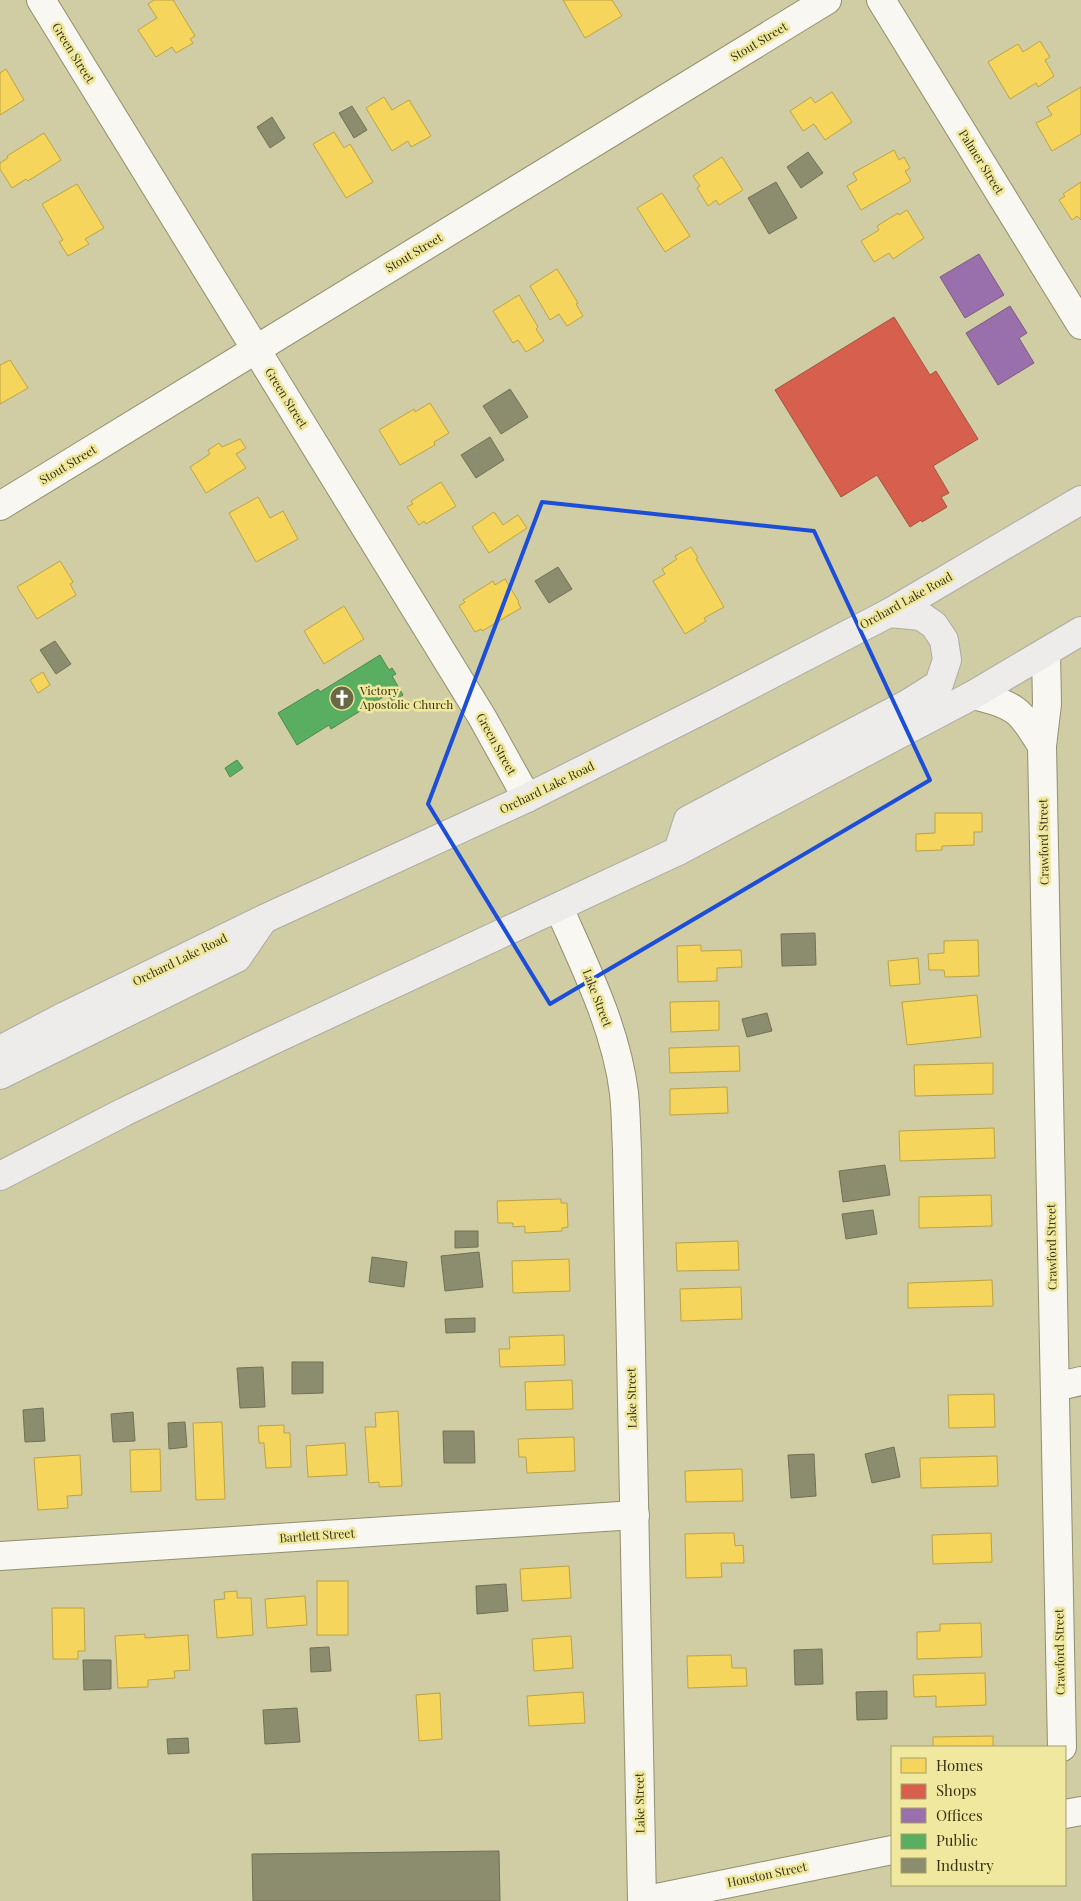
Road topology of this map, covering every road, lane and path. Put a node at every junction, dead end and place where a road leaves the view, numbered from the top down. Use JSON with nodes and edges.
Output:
{"nodes":[{"id":1,"x":41,"y":0,"type":"edge"},
{"id":2,"x":827,"y":0,"type":"edge"},
{"id":3,"x":881,"y":0,"type":"edge"},
{"id":4,"x":1081,"y":325,"type":"edge"},
{"id":5,"x":256,"y":350,"type":"junction"},
{"id":6,"x":1081,"y":500,"type":"edge"},
{"id":7,"x":0,"y":506,"type":"edge"},
{"id":8,"x":889,"y":613,"type":"junction"},
{"id":9,"x":1081,"y":632,"type":"edge"},
{"id":10,"x":1046,"y":652,"type":"junction"},
{"id":11,"x":973,"y":695,"type":"junction"},
{"id":12,"x":1042,"y":746,"type":"junction"},
{"id":13,"x":527,"y":798,"type":"junction"},
{"id":14,"x":678,"y":851,"type":"junction"},
{"id":15,"x":559,"y":908,"type":"junction"},
{"id":16,"x":264,"y":919,"type":"junction"},
{"id":17,"x":0,"y":1050,"type":"edge"},
{"id":18,"x":0,"y":1075,"type":"edge"},
{"id":19,"x":0,"y":1176,"type":"edge"},
{"id":20,"x":1068,"y":1384,"type":"edge"},
{"id":21,"x":634,"y":1515,"type":"junction"},
{"id":22,"x":0,"y":1556,"type":"edge"},
{"id":23,"x":1062,"y":1746,"type":"edge"},
{"id":24,"x":1081,"y":1811,"type":"edge"},
{"id":25,"x":1066,"y":1814,"type":"edge"},
{"id":26,"x":891,"y":1850,"type":"edge"},
{"id":27,"x":642,"y":1901,"type":"edge"}],
"edges":[{"from":1,"to":5,"type":"street","name":"Green Street"},
{"from":2,"to":5,"type":"street","name":"Stout Street"},
{"from":3,"to":4,"type":"street","name":"Palmer Street"},
{"from":5,"to":7,"type":"street","name":"Stout Street"},
{"from":5,"to":13,"type":"street","name":"Green Street"},
{"from":6,"to":8,"type":"main road","name":"Orchard Lake Road"},
{"from":8,"to":13,"type":"main road","name":"Orchard Lake Road"},
{"from":8,"to":14,"type":"main road"},
{"from":9,"to":10,"type":"main road"},
{"from":10,"to":11,"type":"main road"},
{"from":10,"to":12,"type":"street","name":"Crawford Street"},
{"from":11,"to":12,"type":"street"},
{"from":11,"to":14,"type":"main road"},
{"from":12,"to":20,"type":"street","name":"Crawford Street"},
{"from":13,"to":16,"type":"main road","name":"Orchard Lake Road"},
{"from":14,"to":15,"type":"main road"},
{"from":15,"to":19,"type":"main road"},
{"from":15,"to":21,"type":"street","name":"Lake Street"},
{"from":16,"to":17,"type":"main road","name":"Orchard Lake Road"},
{"from":16,"to":18,"type":"main road"},
{"from":20,"to":23,"type":"street","name":"Crawford Street"},
{"from":21,"to":22,"type":"street","name":"Bartlett Street"},
{"from":21,"to":27,"type":"street","name":"Lake Street"},
{"from":24,"to":25,"type":"street"},
{"from":26,"to":27,"type":"street","name":"Houston Street"}]}
